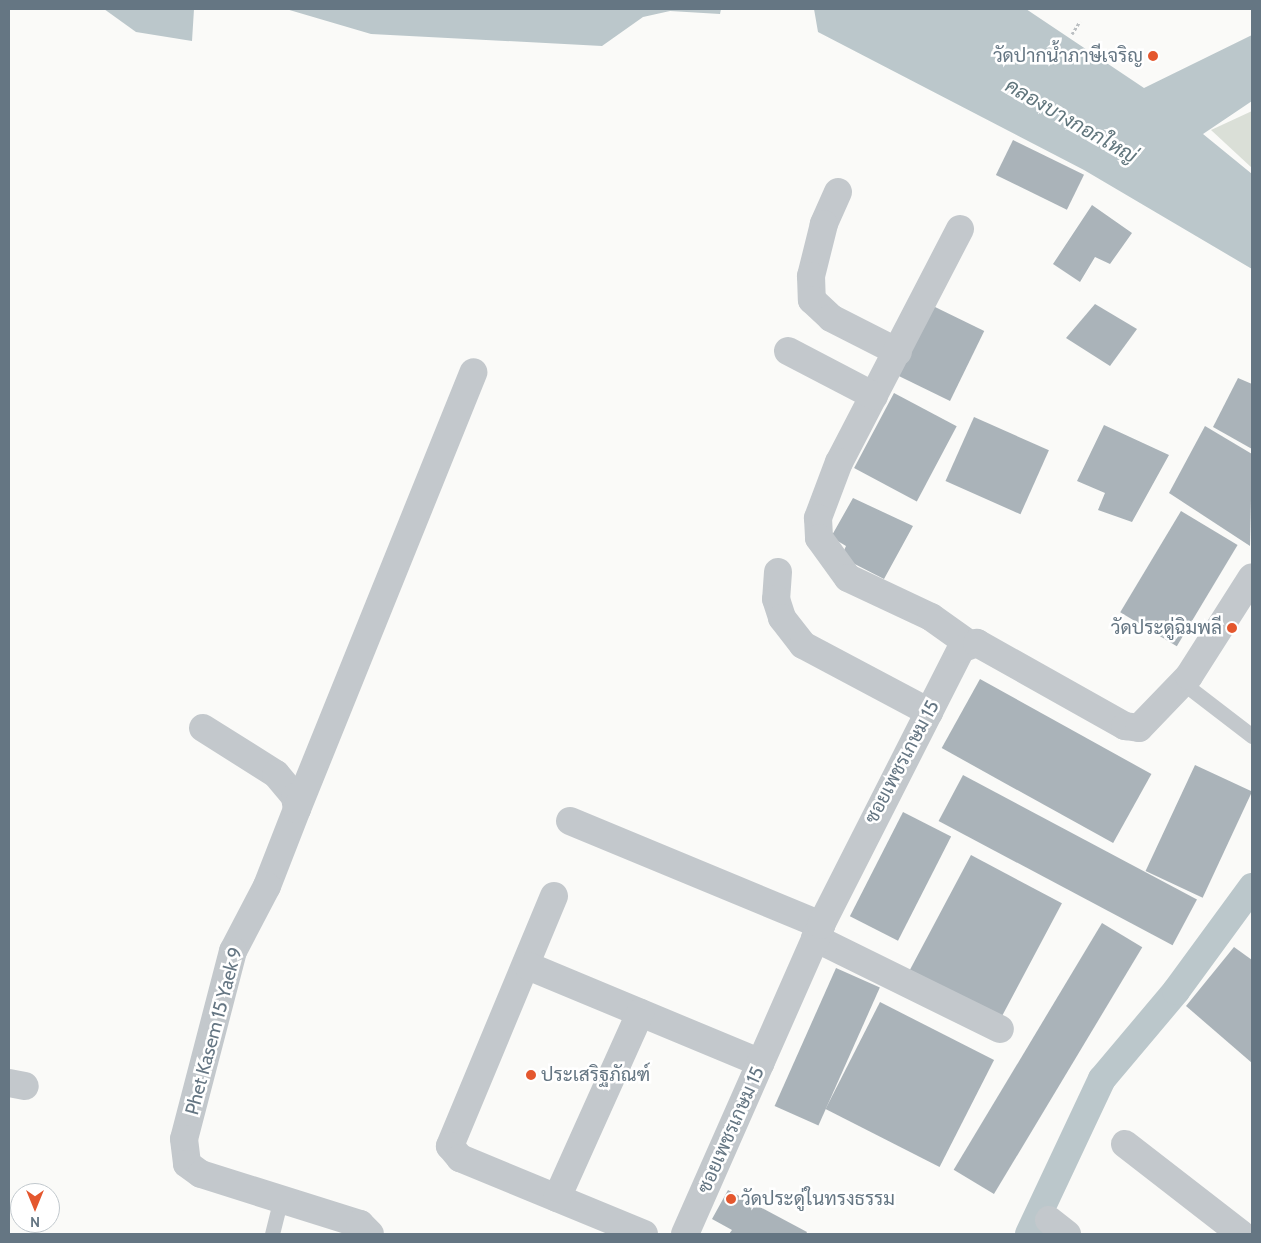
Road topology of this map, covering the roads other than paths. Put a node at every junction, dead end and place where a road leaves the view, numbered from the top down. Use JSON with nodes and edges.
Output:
{"nodes":[{"id":1,"x":838,"y":192,"type":"dead end"},
{"id":2,"x":960,"y":229,"type":"dead end"},
{"id":3,"x":788,"y":352,"type":"dead end"},
{"id":4,"x":898,"y":352,"type":"junction"},
{"id":5,"x":474,"y":372,"type":"dead end"},
{"id":6,"x":874,"y":396,"type":"junction"},
{"id":7,"x":778,"y":572,"type":"dead end"},
{"id":8,"x":1252,"y":577,"type":"edge"},
{"id":9,"x":969,"y":644,"type":"junction"},
{"id":10,"x":1183,"y":683,"type":"junction"},
{"id":11,"x":929,"y":712,"type":"junction"},
{"id":12,"x":203,"y":728,"type":"dead end"},
{"id":13,"x":1252,"y":736,"type":"edge"},
{"id":14,"x":297,"y":809,"type":"junction"},
{"id":15,"x":570,"y":821,"type":"dead end"},
{"id":16,"x":554,"y":896,"type":"dead end"},
{"id":17,"x":818,"y":932,"type":"junction"},
{"id":18,"x":528,"y":966,"type":"junction"},
{"id":19,"x":640,"y":1013,"type":"junction"},
{"id":20,"x":1000,"y":1029,"type":"dead end"},
{"id":21,"x":761,"y":1063,"type":"junction"},
{"id":22,"x":1125,"y":1144,"type":"dead end"},
{"id":23,"x":281,"y":1197,"type":"junction"},
{"id":24,"x":557,"y":1198,"type":"junction"},
{"id":25,"x":272,"y":1234,"type":"edge"},
{"id":26,"x":370,"y":1234,"type":"edge"},
{"id":27,"x":644,"y":1234,"type":"edge"},
{"id":28,"x":685,"y":1234,"type":"edge"},
{"id":29,"x":1241,"y":1234,"type":"edge"}],
"edges":[{"from":1,"to":4,"type":"street"},
{"from":2,"to":4,"type":"street"},
{"from":3,"to":6,"type":"street"},
{"from":4,"to":6,"type":"street"},
{"from":5,"to":14,"type":"street","name":"Phet Kasem 15 Yaek 9"},
{"from":6,"to":9,"type":"street"},
{"from":7,"to":11,"type":"street"},
{"from":8,"to":10,"type":"street"},
{"from":9,"to":10,"type":"street"},
{"from":9,"to":11,"type":"street","name":"ซอยเพชรเกษม 15"},
{"from":10,"to":13,"type":"lane"},
{"from":11,"to":17,"type":"street","name":"ซอยเพชรเกษม 15"},
{"from":12,"to":14,"type":"street"},
{"from":14,"to":23,"type":"street","name":"Phet Kasem 15 Yaek 9"},
{"from":15,"to":17,"type":"street"},
{"from":16,"to":18,"type":"street"},
{"from":17,"to":20,"type":"street"},
{"from":17,"to":21,"type":"street","name":"ซอยเพชรเกษม 15"},
{"from":18,"to":19,"type":"street"},
{"from":18,"to":24,"type":"street"},
{"from":19,"to":21,"type":"street"},
{"from":19,"to":24,"type":"street"},
{"from":21,"to":28,"type":"street","name":"ซอยเพชรเกษม 15"},
{"from":22,"to":29,"type":"street"},
{"from":23,"to":25,"type":"lane"},
{"from":23,"to":26,"type":"street","name":"Phet Kasem 15 Yaek 9"},
{"from":24,"to":27,"type":"street"}]}
